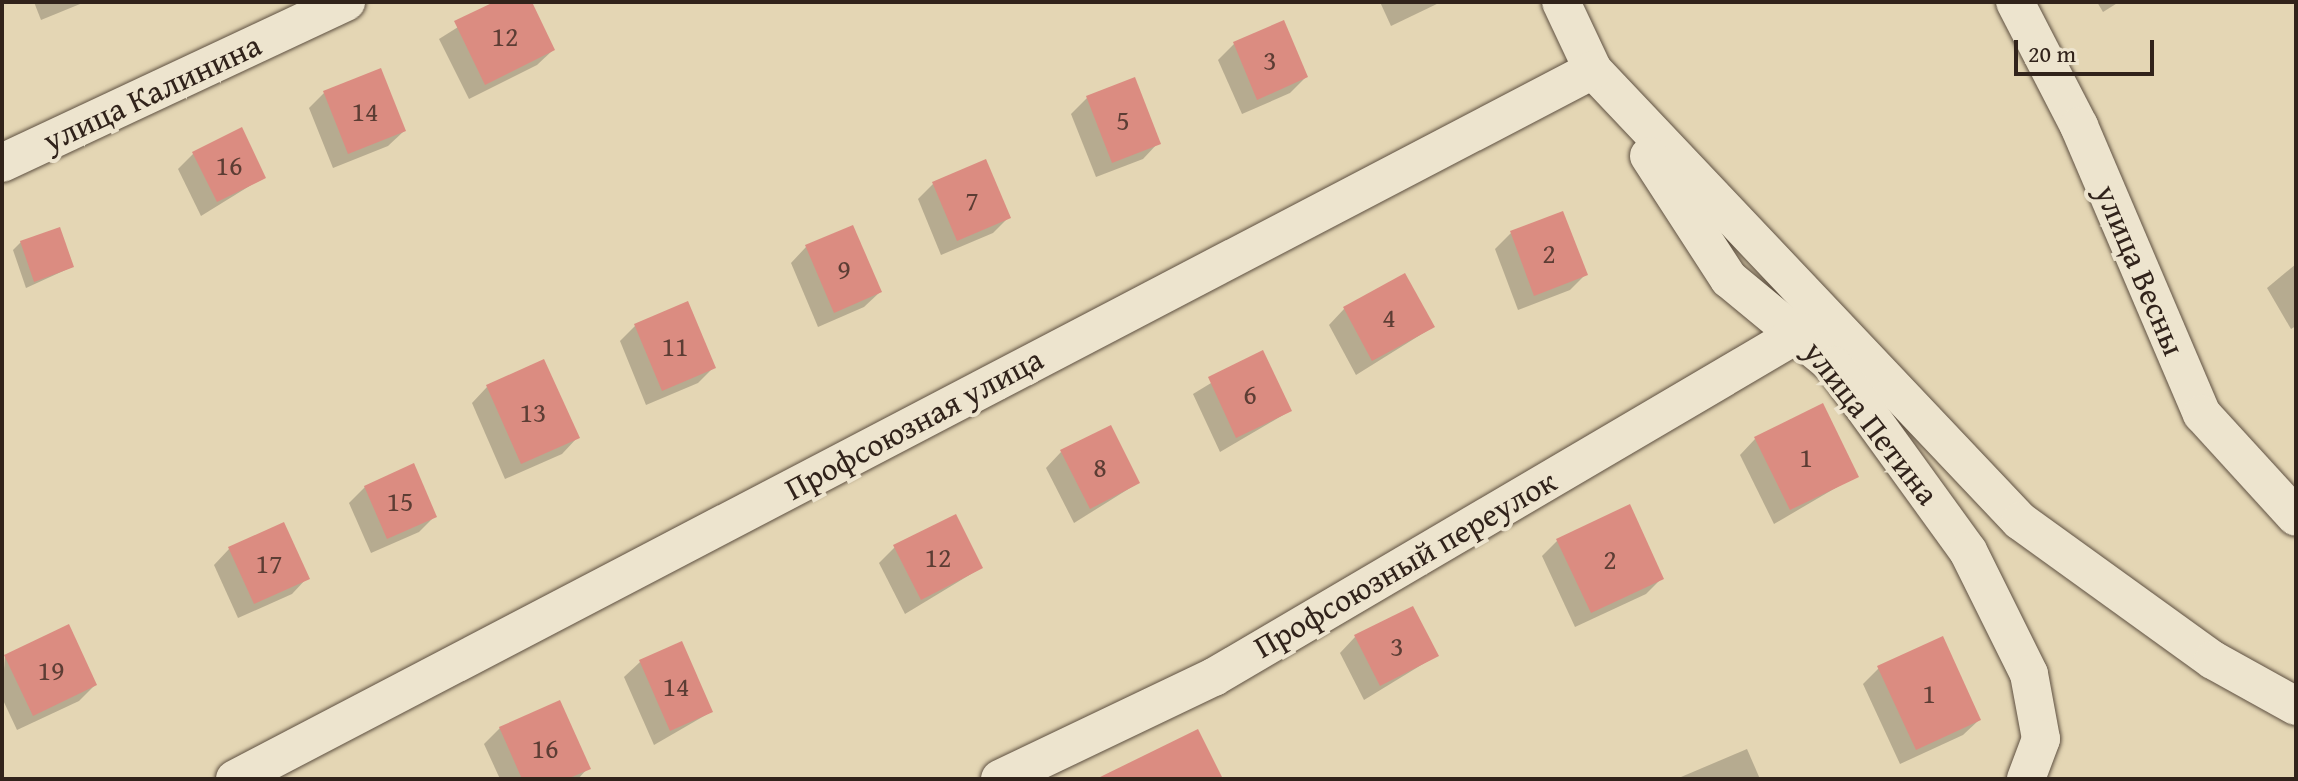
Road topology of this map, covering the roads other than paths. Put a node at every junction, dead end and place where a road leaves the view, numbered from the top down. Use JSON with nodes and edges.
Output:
{"nodes":[{"id":1,"x":346,"y":2,"type":"edge"},
{"id":2,"x":1561,"y":2,"type":"edge"},
{"id":3,"x":2015,"y":2,"type":"edge"},
{"id":4,"x":1593,"y":70,"type":"junction"},
{"id":5,"x":2,"y":163,"type":"edge"},
{"id":6,"x":1801,"y":332,"type":"junction"},
{"id":7,"x":2296,"y":517,"type":"edge"},
{"id":8,"x":2296,"y":706,"type":"edge"},
{"id":9,"x":235,"y":779,"type":"edge"},
{"id":10,"x":1000,"y":779,"type":"edge"},
{"id":11,"x":2026,"y":779,"type":"edge"}],
"edges":[{"from":1,"to":5,"type":"street","name":"улица Калинина"},
{"from":2,"to":4,"type":"street"},
{"from":3,"to":7,"type":"street","name":"улица Весны"},
{"from":4,"to":6,"type":"street","name":"улица Петина"},
{"from":4,"to":8,"type":"street"},
{"from":4,"to":9,"type":"street","name":"Профсоюзная улица"},
{"from":6,"to":10,"type":"street","name":"Профсоюзный переулок"},
{"from":6,"to":11,"type":"street","name":"улица Петина"}]}
